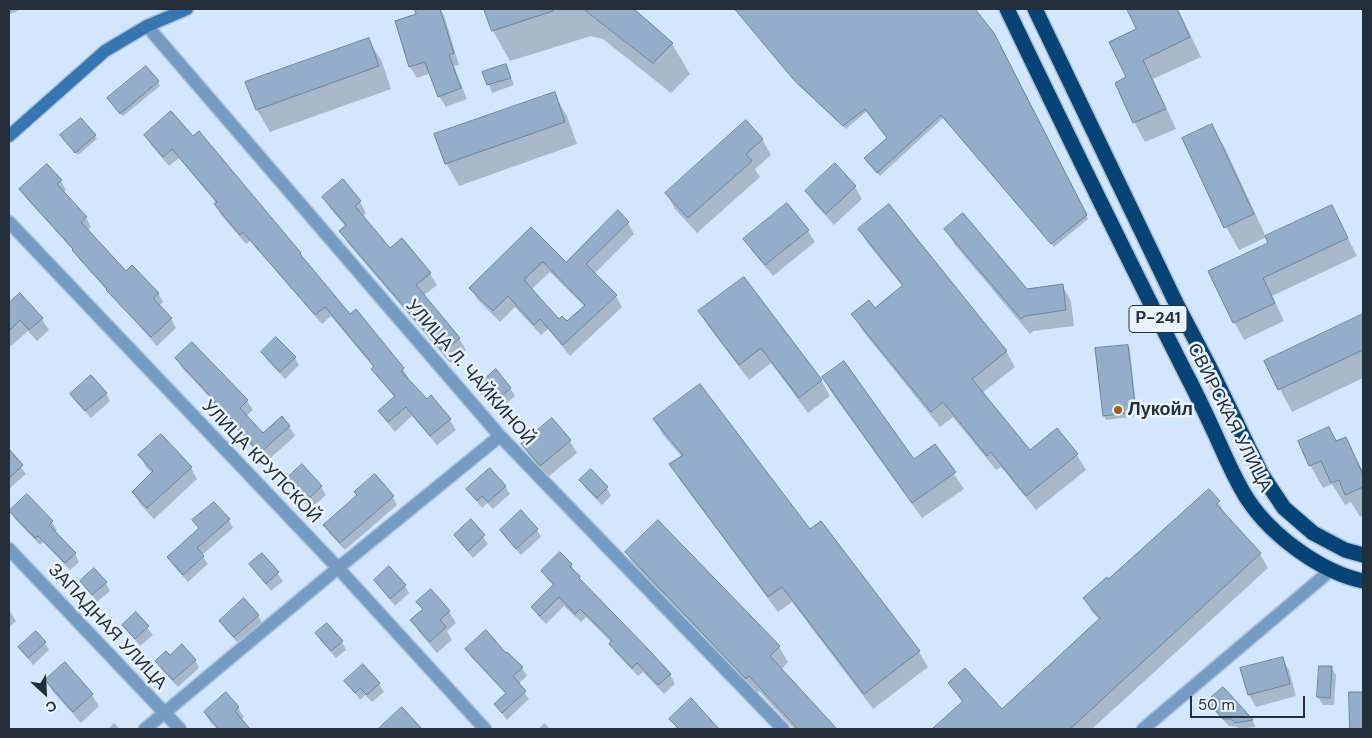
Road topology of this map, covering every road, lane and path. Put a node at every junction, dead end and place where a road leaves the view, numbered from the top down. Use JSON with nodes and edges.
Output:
{"nodes":[{"id":1,"x":187,"y":9,"type":"edge"},
{"id":2,"x":1007,"y":9,"type":"edge"},
{"id":3,"x":1035,"y":9,"type":"edge"},
{"id":4,"x":147,"y":26,"type":"junction"},
{"id":5,"x":9,"y":136,"type":"edge"},
{"id":6,"x":9,"y":222,"type":"edge"},
{"id":7,"x":500,"y":436,"type":"junction"},
{"id":8,"x":9,"y":549,"type":"edge"},
{"id":9,"x":1363,"y":555,"type":"edge"},
{"id":10,"x":338,"y":568,"type":"junction"},
{"id":11,"x":1331,"y":570,"type":"junction"},
{"id":12,"x":1363,"y":581,"type":"edge"},
{"id":13,"x":163,"y":712,"type":"junction"},
{"id":14,"x":145,"y":729,"type":"edge"},
{"id":15,"x":180,"y":729,"type":"edge"},
{"id":16,"x":485,"y":729,"type":"edge"},
{"id":17,"x":784,"y":729,"type":"edge"},
{"id":18,"x":1143,"y":729,"type":"edge"}],
"edges":[{"from":1,"to":4,"type":"main road"},
{"from":2,"to":11,"type":"highway","name":"СВИРСКАЯ УЛИЦА","number":"Р-241"},
{"from":3,"to":9,"type":"highway","name":"СВИРСКАЯ УЛИЦА","number":"Р-241"},
{"from":4,"to":5,"type":"main road"},
{"from":4,"to":7,"type":"street","name":"УЛИЦА Л. ЧАЙКИНОЙ"},
{"from":6,"to":10,"type":"street","name":"УЛИЦА КРУПСКОЙ"},
{"from":7,"to":10,"type":"street"},
{"from":7,"to":17,"type":"street","name":"УЛИЦА Л. ЧАЙКИНОЙ"},
{"from":8,"to":13,"type":"street","name":"ЗАПАДНАЯ УЛИЦА"},
{"from":10,"to":13,"type":"street"},
{"from":10,"to":16,"type":"street","name":"УЛИЦА КРУПСКОЙ"},
{"from":11,"to":12,"type":"highway","name":"СВИРСКАЯ УЛИЦА","number":"Р-241"},
{"from":11,"to":18,"type":"street"},
{"from":13,"to":14,"type":"street"},
{"from":13,"to":15,"type":"street","name":"ЗАПАДНАЯ УЛИЦА"}]}
